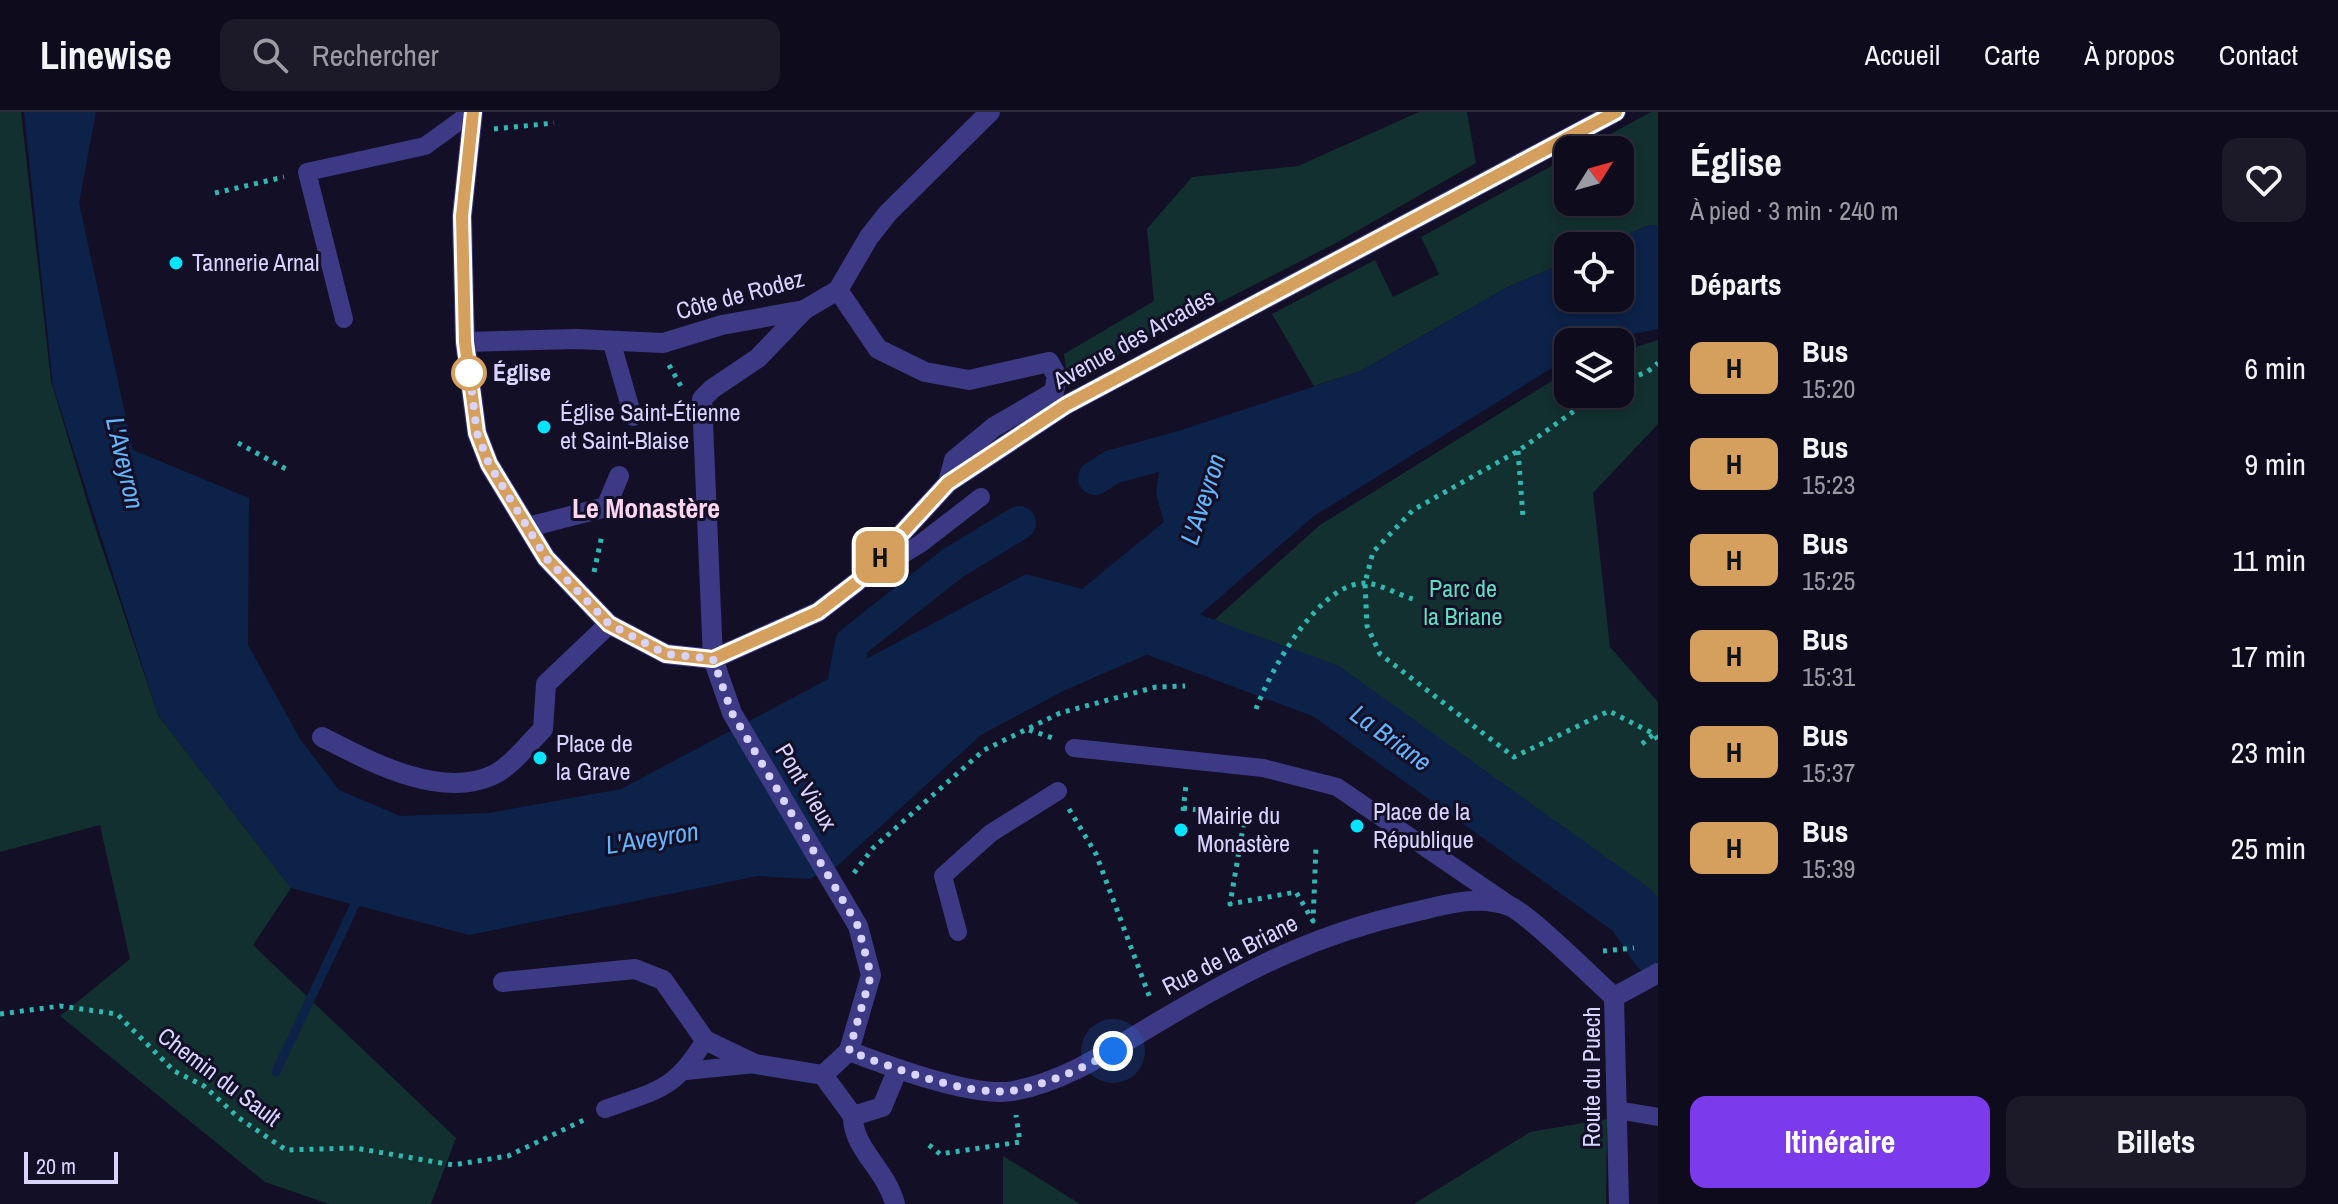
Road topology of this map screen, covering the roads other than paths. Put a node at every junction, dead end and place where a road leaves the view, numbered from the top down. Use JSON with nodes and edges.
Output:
{"nodes":[{"id":1,"x":473,"y":112,"type":"edge"},
{"id":2,"x":990,"y":112,"type":"edge"},
{"id":3,"x":1616,"y":112,"type":"edge"},
{"id":4,"x":838,"y":290,"type":"junction"},
{"id":5,"x":804,"y":310,"type":"junction"},
{"id":6,"x":344,"y":319,"type":"dead end"},
{"id":7,"x":611,"y":340,"type":"junction"},
{"id":8,"x":459,"y":344,"type":"junction"},
{"id":9,"x":633,"y":417,"type":"dead end"},
{"id":10,"x":619,"y":476,"type":"dead end"},
{"id":11,"x":948,"y":483,"type":"junction"},
{"id":12,"x":981,"y":497,"type":"dead end"},
{"id":13,"x":528,"y":527,"type":"junction"},
{"id":14,"x":857,"y":582,"type":"junction"},
{"id":15,"x":609,"y":624,"type":"junction"},
{"id":16,"x":713,"y":659,"type":"junction"},
{"id":17,"x":322,"y":737,"type":"dead end"},
{"id":18,"x":1074,"y":748,"type":"dead end"},
{"id":19,"x":1058,"y":791,"type":"dead end"},
{"id":20,"x":1511,"y":906,"type":"junction"},
{"id":21,"x":958,"y":932,"type":"dead end"},
{"id":22,"x":1658,"y":973,"type":"edge"},
{"id":23,"x":503,"y":982,"type":"dead end"},
{"id":24,"x":1622,"y":993,"type":"junction"},
{"id":25,"x":705,"y":1040,"type":"junction"},
{"id":26,"x":849,"y":1051,"type":"junction"},
{"id":27,"x":755,"y":1064,"type":"junction"},
{"id":28,"x":898,"y":1069,"type":"junction"},
{"id":29,"x":686,"y":1071,"type":"junction"},
{"id":30,"x":823,"y":1075,"type":"junction"},
{"id":31,"x":605,"y":1109,"type":"road end"},
{"id":32,"x":1617,"y":1110,"type":"junction"},
{"id":33,"x":853,"y":1116,"type":"junction"},
{"id":34,"x":1658,"y":1117,"type":"edge"},
{"id":35,"x":895,"y":1204,"type":"edge"},
{"id":36,"x":1619,"y":1204,"type":"edge"}],
"edges":[{"from":1,"to":6,"type":"lane"},
{"from":1,"to":8,"type":"street"},
{"from":2,"to":4,"type":"street","name":"Côte de Rodez"},
{"from":3,"to":11,"type":"street","name":"Avenue des Arcades"},
{"from":4,"to":5,"type":"street","name":"Côte de Rodez"},
{"from":4,"to":11,"type":"street"},
{"from":5,"to":7,"type":"street","name":"Côte de Rodez"},
{"from":5,"to":16,"type":"street","name":"Pont Vieux"},
{"from":7,"to":8,"type":"street","name":"Côte de Rodez"},
{"from":7,"to":9,"type":"lane"},
{"from":8,"to":13,"type":"street"},
{"from":10,"to":13,"type":"street"},
{"from":11,"to":14,"type":"street","name":"Avenue des Arcades"},
{"from":12,"to":14,"type":"lane"},
{"from":13,"to":15,"type":"street"},
{"from":14,"to":16,"type":"street","name":"Avenue des Arcades"},
{"from":15,"to":16,"type":"street"},
{"from":15,"to":17,"type":"street"},
{"from":16,"to":26,"type":"street","name":"Pont Vieux"},
{"from":18,"to":20,"type":"lane"},
{"from":19,"to":21,"type":"lane"},
{"from":20,"to":24,"type":"street"},
{"from":20,"to":28,"type":"street","name":"Rue de la Briane"},
{"from":22,"to":24,"type":"street","name":"Route du Puech"},
{"from":23,"to":25,"type":"street"},
{"from":24,"to":32,"type":"street","name":"Route du Puech"},
{"from":25,"to":27,"type":"street"},
{"from":25,"to":29,"type":"lane"},
{"from":26,"to":28,"type":"street","name":"Rue de la Briane"},
{"from":26,"to":30,"type":"street"},
{"from":27,"to":29,"type":"lane"},
{"from":27,"to":30,"type":"street"},
{"from":28,"to":33,"type":"street"},
{"from":29,"to":31,"type":"lane"},
{"from":30,"to":33,"type":"street"},
{"from":32,"to":34,"type":"lane"},
{"from":32,"to":36,"type":"street","name":"Route du Puech"},
{"from":33,"to":35,"type":"street"}]}
